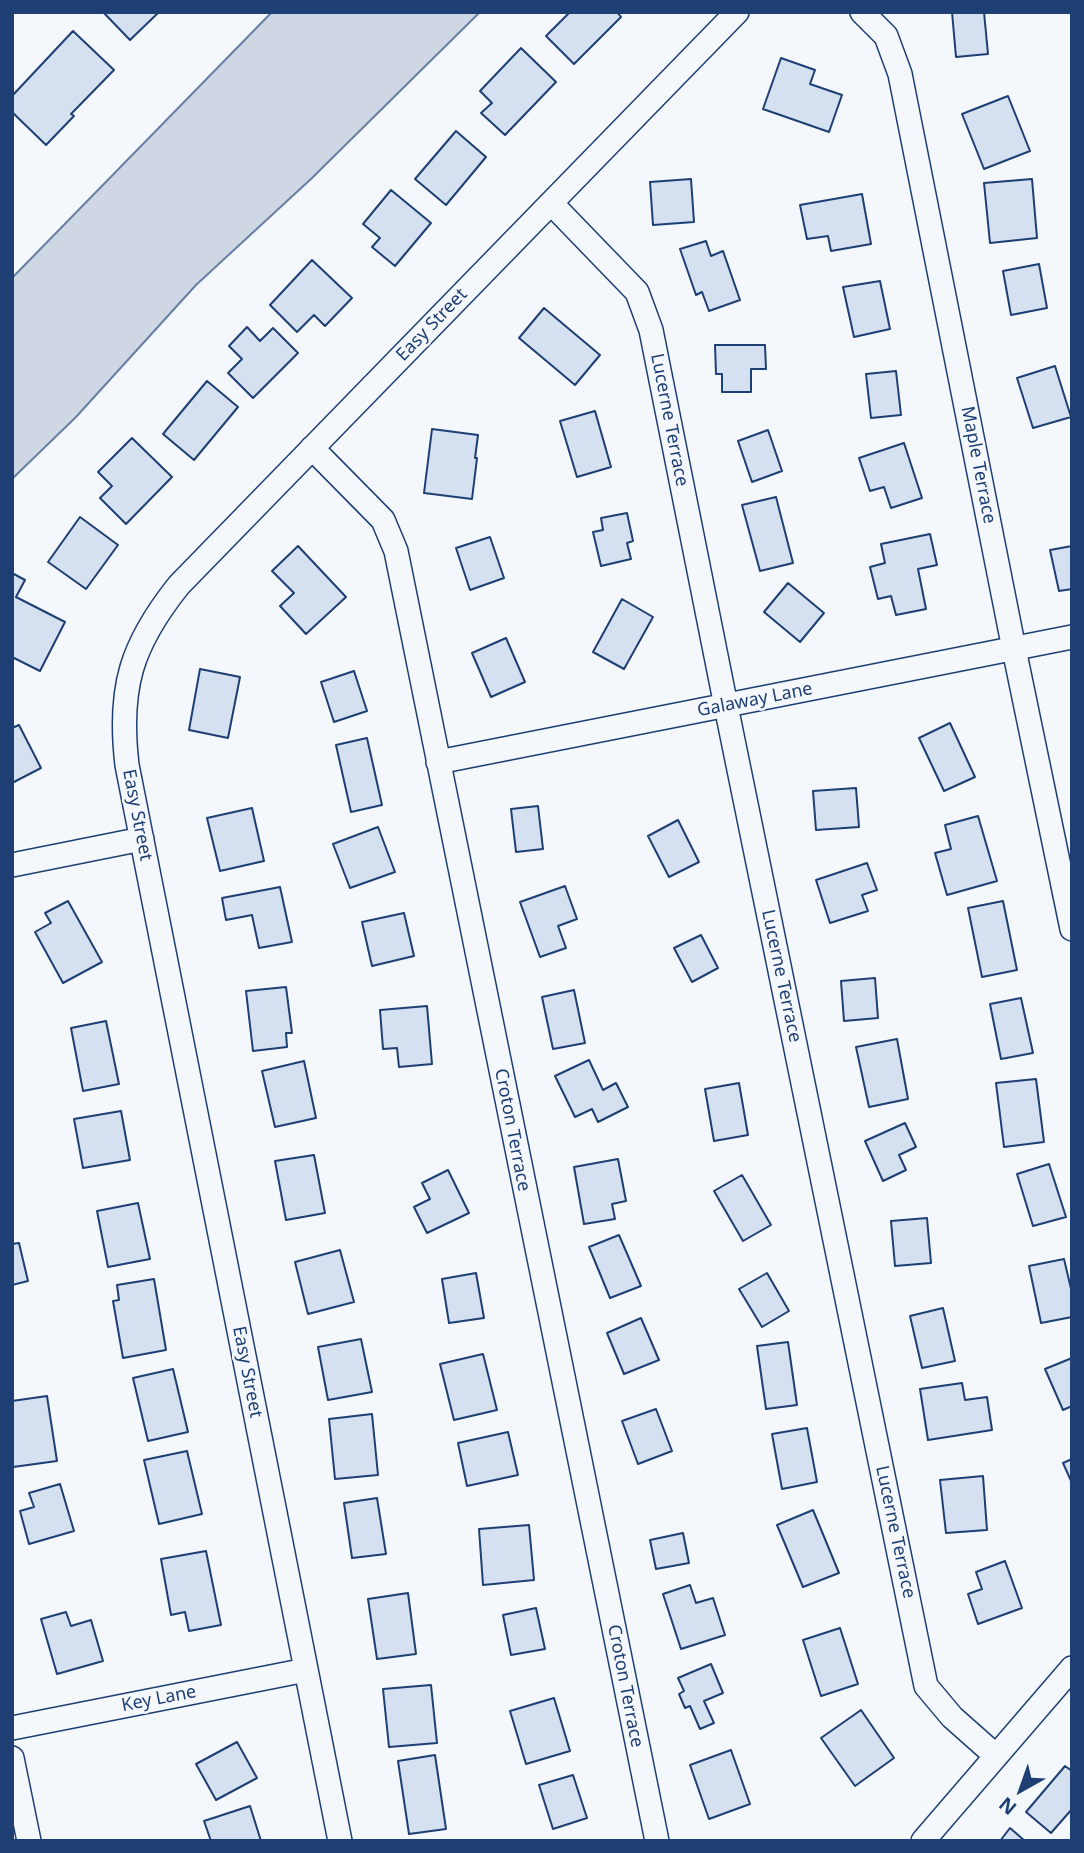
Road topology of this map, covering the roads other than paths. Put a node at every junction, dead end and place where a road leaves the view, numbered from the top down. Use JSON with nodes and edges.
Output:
{"nodes":[{"id":1,"x":737,"y":12,"type":"edge"},
{"id":2,"x":862,"y":12,"type":"edge"},
{"id":3,"x":551,"y":203,"type":"junction"},
{"id":4,"x":312,"y":448,"type":"junction"},
{"id":5,"x":1072,"y":637,"type":"edge"},
{"id":6,"x":1014,"y":649,"type":"junction"},
{"id":7,"x":726,"y":706,"type":"junction"},
{"id":8,"x":438,"y":762,"type":"junction"},
{"id":9,"x":142,"y":839,"type":"junction"},
{"id":10,"x":12,"y":865,"type":"edge"},
{"id":11,"x":1072,"y":929,"type":"edge"},
{"id":12,"x":1072,"y":1668,"type":"edge"},
{"id":13,"x":306,"y":1670,"type":"junction"},
{"id":14,"x":12,"y":1728,"type":"edge"},
{"id":15,"x":996,"y":1756,"type":"junction"},
{"id":16,"x":12,"y":1758,"type":"edge"},
{"id":17,"x":29,"y":1841,"type":"edge"},
{"id":18,"x":340,"y":1841,"type":"edge"},
{"id":19,"x":657,"y":1841,"type":"edge"},
{"id":20,"x":923,"y":1841,"type":"edge"}],
"edges":[{"from":1,"to":3,"type":"street","name":"Easy Street"},
{"from":2,"to":6,"type":"street","name":"Maple Terrace"},
{"from":3,"to":4,"type":"street","name":"Easy Street"},
{"from":3,"to":7,"type":"street","name":"Lucerne Terrace"},
{"from":4,"to":8,"type":"street","name":"Croton Terrace"},
{"from":4,"to":9,"type":"street","name":"Easy Street"},
{"from":5,"to":6,"type":"street","name":"Galaway Lane"},
{"from":6,"to":7,"type":"street","name":"Galaway Lane"},
{"from":6,"to":11,"type":"street","name":"Maple Terrace"},
{"from":7,"to":8,"type":"street","name":"Galaway Lane"},
{"from":7,"to":15,"type":"street","name":"Lucerne Terrace"},
{"from":8,"to":19,"type":"street","name":"Croton Terrace"},
{"from":9,"to":10,"type":"street"},
{"from":9,"to":13,"type":"street","name":"Easy Street"},
{"from":12,"to":15,"type":"street"},
{"from":13,"to":14,"type":"street","name":"Key Lane"},
{"from":13,"to":18,"type":"street","name":"Easy Street"},
{"from":15,"to":20,"type":"street"},
{"from":16,"to":17,"type":"street"}]}
